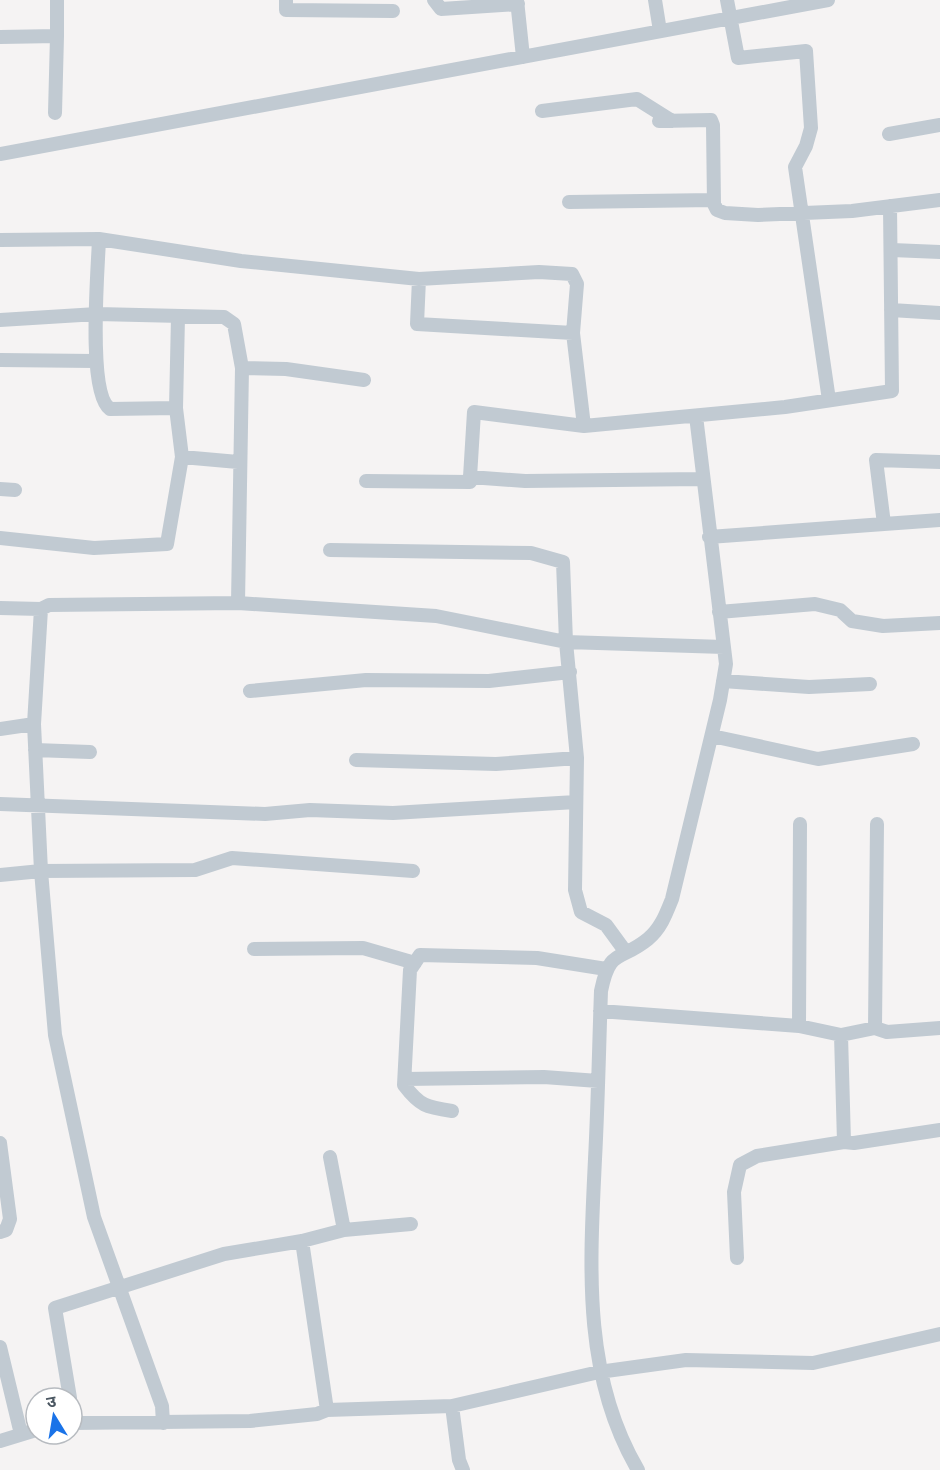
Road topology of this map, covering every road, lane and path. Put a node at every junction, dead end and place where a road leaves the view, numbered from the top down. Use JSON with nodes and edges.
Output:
{"nodes":[{"id":1,"x":57,"y":0,"type":"edge"},
{"id":2,"x":286,"y":0,"type":"edge"},
{"id":3,"x":434,"y":0,"type":"edge"},
{"id":4,"x":655,"y":0,"type":"edge"},
{"id":5,"x":727,"y":0,"type":"edge"},
{"id":6,"x":828,"y":0,"type":"edge"},
{"id":7,"x":518,"y":2,"type":"edge"},
{"id":8,"x":356,"y":5,"type":"edge"},
{"id":9,"x":393,"y":11,"type":"dead end"},
{"id":10,"x":730,"y":18,"type":"junction"},
{"id":11,"x":660,"y":31,"type":"junction"},
{"id":12,"x":57,"y":36,"type":"junction"},
{"id":13,"x":0,"y":37,"type":"edge"},
{"id":14,"x":523,"y":57,"type":"junction"},
{"id":15,"x":542,"y":111,"type":"dead end"},
{"id":16,"x":55,"y":113,"type":"dead end"},
{"id":17,"x":940,"y":125,"type":"edge"},
{"id":18,"x":888,"y":134,"type":"dead end"},
{"id":19,"x":0,"y":154,"type":"edge"},
{"id":20,"x":714,"y":200,"type":"junction"},
{"id":21,"x":940,"y":200,"type":"edge"},
{"id":22,"x":569,"y":202,"type":"dead end"},
{"id":23,"x":890,"y":206,"type":"junction"},
{"id":24,"x":802,"y":213,"type":"junction"},
{"id":25,"x":99,"y":239,"type":"junction"},
{"id":26,"x":0,"y":240,"type":"edge"},
{"id":27,"x":892,"y":250,"type":"junction"},
{"id":28,"x":940,"y":252,"type":"edge"},
{"id":29,"x":419,"y":279,"type":"junction"},
{"id":30,"x":891,"y":310,"type":"junction"},
{"id":31,"x":940,"y":313,"type":"edge"},
{"id":32,"x":97,"y":314,"type":"junction"},
{"id":33,"x":178,"y":317,"type":"junction"},
{"id":34,"x":0,"y":320,"type":"edge"},
{"id":35,"x":573,"y":333,"type":"junction"},
{"id":36,"x":0,"y":360,"type":"edge"},
{"id":37,"x":94,"y":361,"type":"junction"},
{"id":38,"x":242,"y":368,"type":"junction"},
{"id":39,"x":364,"y":380,"type":"dead end"},
{"id":40,"x":829,"y":400,"type":"junction"},
{"id":41,"x":176,"y":408,"type":"junction"},
{"id":42,"x":696,"y":416,"type":"junction"},
{"id":43,"x":584,"y":426,"type":"junction"},
{"id":44,"x":182,"y":457,"type":"junction"},
{"id":45,"x":238,"y":462,"type":"junction"},
{"id":46,"x":940,"y":462,"type":"edge"},
{"id":47,"x":470,"y":477,"type":"junction"},
{"id":48,"x":702,"y":479,"type":"junction"},
{"id":49,"x":366,"y":481,"type":"dead end"},
{"id":50,"x":0,"y":489,"type":"edge"},
{"id":51,"x":15,"y":490,"type":"dead end"},
{"id":52,"x":940,"y":520,"type":"edge"},
{"id":53,"x":884,"y":524,"type":"junction"},
{"id":54,"x":709,"y":537,"type":"junction"},
{"id":55,"x":0,"y":538,"type":"edge"},
{"id":56,"x":330,"y":550,"type":"dead end"},
{"id":57,"x":238,"y":603,"type":"junction"},
{"id":58,"x":0,"y":608,"type":"edge"},
{"id":59,"x":41,"y":609,"type":"junction"},
{"id":60,"x":719,"y":612,"type":"junction"},
{"id":61,"x":940,"y":623,"type":"edge"},
{"id":62,"x":566,"y":642,"type":"junction"},
{"id":63,"x":724,"y":647,"type":"junction"},
{"id":64,"x":570,"y":672,"type":"junction"},
{"id":65,"x":723,"y":681,"type":"junction"},
{"id":66,"x":870,"y":684,"type":"dead end"},
{"id":67,"x":250,"y":691,"type":"dead end"},
{"id":68,"x":34,"y":724,"type":"junction"},
{"id":69,"x":0,"y":729,"type":"edge"},
{"id":70,"x":712,"y":735,"type":"junction"},
{"id":71,"x":913,"y":744,"type":"dead end"},
{"id":72,"x":35,"y":750,"type":"junction"},
{"id":73,"x":90,"y":752,"type":"dead end"},
{"id":74,"x":577,"y":758,"type":"junction"},
{"id":75,"x":356,"y":760,"type":"dead end"},
{"id":76,"x":576,"y":802,"type":"junction"},
{"id":77,"x":0,"y":804,"type":"edge"},
{"id":78,"x":39,"y":807,"type":"junction"},
{"id":79,"x":800,"y":824,"type":"dead end"},
{"id":80,"x":876,"y":824,"type":"dead end"},
{"id":81,"x":41,"y":871,"type":"junction"},
{"id":82,"x":413,"y":871,"type":"dead end"},
{"id":83,"x":0,"y":875,"type":"edge"},
{"id":84,"x":254,"y":949,"type":"dead end"},
{"id":85,"x":625,"y":951,"type":"junction"},
{"id":86,"x":415,"y":963,"type":"junction"},
{"id":87,"x":606,"y":969,"type":"junction"},
{"id":88,"x":600,"y":1011,"type":"junction"},
{"id":89,"x":799,"y":1026,"type":"junction"},
{"id":90,"x":874,"y":1028,"type":"junction"},
{"id":91,"x":940,"y":1028,"type":"edge"},
{"id":92,"x":841,"y":1035,"type":"junction"},
{"id":93,"x":405,"y":1079,"type":"junction"},
{"id":94,"x":598,"y":1081,"type":"junction"},
{"id":95,"x":452,"y":1111,"type":"dead end"},
{"id":96,"x":940,"y":1131,"type":"edge"},
{"id":97,"x":844,"y":1142,"type":"junction"},
{"id":98,"x":0,"y":1143,"type":"edge"},
{"id":99,"x":330,"y":1158,"type":"dead end"},
{"id":100,"x":411,"y":1224,"type":"dead end"},
{"id":101,"x":344,"y":1230,"type":"junction"},
{"id":102,"x":0,"y":1232,"type":"edge"},
{"id":103,"x":302,"y":1241,"type":"junction"},
{"id":104,"x":737,"y":1258,"type":"dead end"},
{"id":105,"x":118,"y":1286,"type":"junction"},
{"id":106,"x":940,"y":1334,"type":"edge"},
{"id":107,"x":0,"y":1347,"type":"edge"},
{"id":108,"x":599,"y":1372,"type":"junction"},
{"id":109,"x":68,"y":1386,"type":"edge"},
{"id":110,"x":452,"y":1406,"type":"junction"},
{"id":111,"x":327,"y":1410,"type":"junction"},
{"id":112,"x":84,"y":1422,"type":"edge"},
{"id":113,"x":163,"y":1423,"type":"junction"},
{"id":114,"x":24,"y":1433,"type":"edge"},
{"id":115,"x":21,"y":1434,"type":"junction"},
{"id":116,"x":0,"y":1441,"type":"edge"},
{"id":117,"x":463,"y":1470,"type":"edge"},
{"id":118,"x":638,"y":1470,"type":"edge"}],
"edges":[{"from":1,"to":12,"type":"street"},
{"from":2,"to":8,"type":"street"},
{"from":3,"to":7,"type":"street"},
{"from":4,"to":11,"type":"street"},
{"from":5,"to":10,"type":"street"},
{"from":6,"to":10,"type":"street"},
{"from":7,"to":14,"type":"street"},
{"from":8,"to":9,"type":"street"},
{"from":10,"to":11,"type":"street"},
{"from":10,"to":24,"type":"street"},
{"from":11,"to":14,"type":"street"},
{"from":12,"to":13,"type":"street"},
{"from":12,"to":16,"type":"street"},
{"from":14,"to":19,"type":"street"},
{"from":15,"to":20,"type":"street"},
{"from":17,"to":18,"type":"street"},
{"from":20,"to":22,"type":"street"},
{"from":20,"to":24,"type":"street"},
{"from":21,"to":23,"type":"street"},
{"from":23,"to":24,"type":"street"},
{"from":23,"to":27,"type":"street"},
{"from":24,"to":40,"type":"street"},
{"from":25,"to":26,"type":"street"},
{"from":25,"to":29,"type":"street"},
{"from":25,"to":32,"type":"street"},
{"from":27,"to":28,"type":"street"},
{"from":27,"to":30,"type":"street"},
{"from":29,"to":35,"type":"street"},
{"from":29,"to":35,"type":"street"},
{"from":30,"to":31,"type":"street"},
{"from":30,"to":40,"type":"street"},
{"from":32,"to":33,"type":"street"},
{"from":32,"to":34,"type":"street"},
{"from":32,"to":37,"type":"street"},
{"from":33,"to":38,"type":"street"},
{"from":33,"to":41,"type":"street"},
{"from":35,"to":43,"type":"street"},
{"from":36,"to":37,"type":"street"},
{"from":37,"to":41,"type":"street"},
{"from":38,"to":39,"type":"street"},
{"from":38,"to":45,"type":"street"},
{"from":40,"to":42,"type":"street"},
{"from":41,"to":44,"type":"street"},
{"from":42,"to":43,"type":"street"},
{"from":42,"to":48,"type":"street"},
{"from":43,"to":47,"type":"street"},
{"from":44,"to":45,"type":"street"},
{"from":44,"to":55,"type":"street"},
{"from":45,"to":57,"type":"street"},
{"from":46,"to":53,"type":"street"},
{"from":47,"to":48,"type":"street"},
{"from":47,"to":49,"type":"street"},
{"from":48,"to":54,"type":"street"},
{"from":50,"to":51,"type":"street"},
{"from":52,"to":53,"type":"street"},
{"from":53,"to":54,"type":"street"},
{"from":54,"to":60,"type":"street"},
{"from":56,"to":62,"type":"street"},
{"from":57,"to":59,"type":"street"},
{"from":57,"to":62,"type":"street"},
{"from":58,"to":59,"type":"street"},
{"from":59,"to":68,"type":"street"},
{"from":60,"to":61,"type":"street"},
{"from":60,"to":63,"type":"street"},
{"from":62,"to":63,"type":"street"},
{"from":62,"to":64,"type":"street"},
{"from":63,"to":65,"type":"street"},
{"from":64,"to":67,"type":"street"},
{"from":64,"to":74,"type":"street"},
{"from":65,"to":66,"type":"street"},
{"from":65,"to":70,"type":"street"},
{"from":68,"to":69,"type":"street"},
{"from":68,"to":72,"type":"street"},
{"from":70,"to":71,"type":"street"},
{"from":70,"to":85,"type":"street"},
{"from":72,"to":73,"type":"street"},
{"from":72,"to":78,"type":"street"},
{"from":74,"to":75,"type":"street"},
{"from":74,"to":76,"type":"street"},
{"from":76,"to":78,"type":"street"},
{"from":76,"to":85,"type":"street"},
{"from":77,"to":78,"type":"street"},
{"from":78,"to":81,"type":"street"},
{"from":79,"to":89,"type":"street"},
{"from":80,"to":90,"type":"street"},
{"from":81,"to":82,"type":"street"},
{"from":81,"to":83,"type":"street"},
{"from":81,"to":105,"type":"street"},
{"from":84,"to":86,"type":"street"},
{"from":85,"to":87,"type":"street"},
{"from":86,"to":87,"type":"street"},
{"from":86,"to":93,"type":"street"},
{"from":87,"to":88,"type":"street"},
{"from":88,"to":89,"type":"street"},
{"from":88,"to":94,"type":"street"},
{"from":89,"to":92,"type":"street"},
{"from":90,"to":91,"type":"street"},
{"from":90,"to":92,"type":"street"},
{"from":92,"to":97,"type":"street"},
{"from":93,"to":94,"type":"street"},
{"from":93,"to":95,"type":"street"},
{"from":94,"to":108,"type":"street"},
{"from":96,"to":97,"type":"street"},
{"from":97,"to":104,"type":"street"},
{"from":98,"to":102,"type":"street"},
{"from":99,"to":101,"type":"street"},
{"from":100,"to":101,"type":"street"},
{"from":101,"to":103,"type":"street"},
{"from":103,"to":105,"type":"street"},
{"from":103,"to":111,"type":"street"},
{"from":105,"to":109,"type":"street"},
{"from":105,"to":113,"type":"street"},
{"from":106,"to":108,"type":"street"},
{"from":107,"to":115,"type":"street"},
{"from":108,"to":110,"type":"street"},
{"from":108,"to":118,"type":"street"},
{"from":110,"to":111,"type":"street"},
{"from":110,"to":117,"type":"street"},
{"from":111,"to":113,"type":"street"},
{"from":112,"to":113,"type":"street"},
{"from":114,"to":115,"type":"street"},
{"from":115,"to":116,"type":"street"}]}
